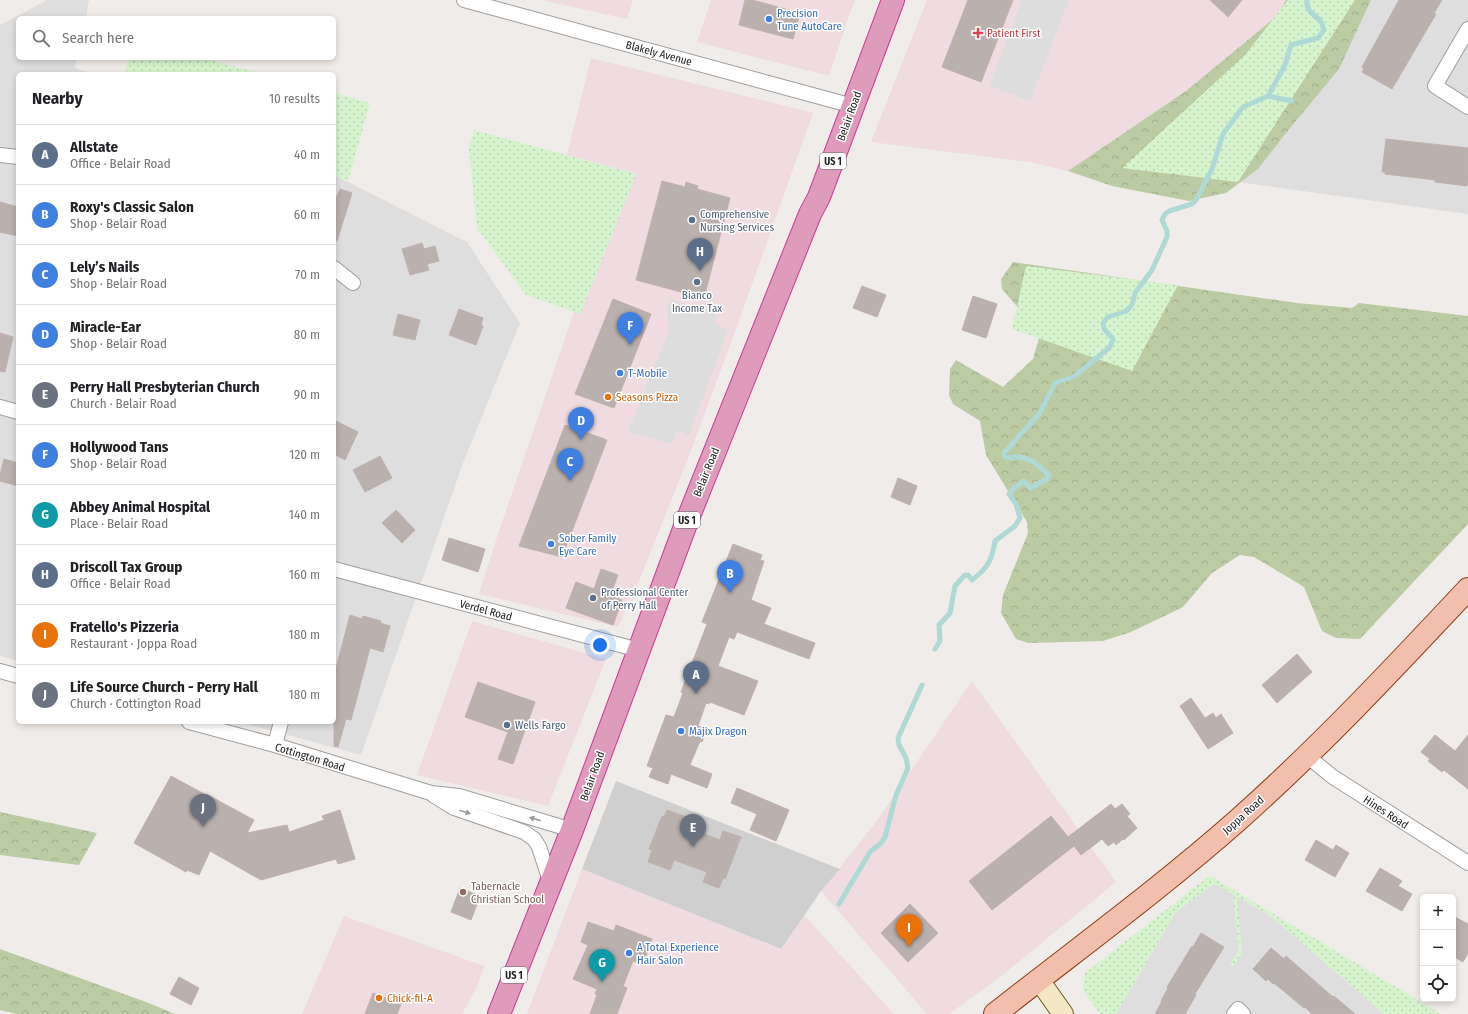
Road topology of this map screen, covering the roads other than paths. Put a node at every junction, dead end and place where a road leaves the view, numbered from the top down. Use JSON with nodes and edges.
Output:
{"nodes":[{"id":1,"x":464,"y":0,"type":"edge"},
{"id":2,"x":893,"y":0,"type":"edge"},
{"id":3,"x":1468,"y":28,"type":"edge"},
{"id":4,"x":853,"y":106,"type":"junction"},
{"id":5,"x":1468,"y":108,"type":"edge"},
{"id":6,"x":0,"y":155,"type":"edge"},
{"id":7,"x":16,"y":157,"type":"edge"},
{"id":8,"x":336,"y":270,"type":"edge"},
{"id":9,"x":352,"y":283,"type":"dead end"},
{"id":10,"x":0,"y":407,"type":"edge"},
{"id":11,"x":16,"y":411,"type":"edge"},
{"id":12,"x":336,"y":570,"type":"edge"},
{"id":13,"x":1468,"y":589,"type":"edge"},
{"id":14,"x":639,"y":650,"type":"junction"},
{"id":15,"x":0,"y":671,"type":"edge"},
{"id":16,"x":16,"y":675,"type":"edge"},
{"id":17,"x":196,"y":724,"type":"edge"},
{"id":18,"x":280,"y":724,"type":"edge"},
{"id":19,"x":275,"y":745,"type":"junction"},
{"id":20,"x":1308,"y":756,"type":"junction"},
{"id":21,"x":431,"y":793,"type":"junction"},
{"id":22,"x":572,"y":830,"type":"junction"},
{"id":23,"x":1468,"y":863,"type":"edge"},
{"id":24,"x":551,"y":884,"type":"junction"},
{"id":25,"x":1039,"y":980,"type":"junction"},
{"id":26,"x":499,"y":1014,"type":"edge"},
{"id":27,"x":995,"y":1014,"type":"edge"},
{"id":28,"x":1063,"y":1014,"type":"edge"},
{"id":29,"x":1234,"y":1014,"type":"edge"},
{"id":30,"x":1243,"y":1014,"type":"edge"}],
"edges":[{"from":1,"to":4,"type":"street","name":"Blakely Avenue"},
{"from":2,"to":4,"type":"highway","name":"Belair Road","number":"US 1"},
{"from":3,"to":5,"type":"street"},
{"from":4,"to":14,"type":"highway","name":"Belair Road","number":"US 1"},
{"from":6,"to":7,"type":"street"},
{"from":8,"to":9,"type":"street"},
{"from":10,"to":11,"type":"street"},
{"from":12,"to":14,"type":"street","name":"Verdel Road"},
{"from":13,"to":20,"type":"main road","name":"Joppa Road"},
{"from":14,"to":22,"type":"highway","name":"Belair Road","number":"US 1"},
{"from":15,"to":16,"type":"street"},
{"from":17,"to":19,"type":"street","name":"Cottington Road"},
{"from":18,"to":19,"type":"street"},
{"from":19,"to":21,"type":"street","name":"Cottington Road"},
{"from":20,"to":23,"type":"street","name":"Hines Road"},
{"from":20,"to":25,"type":"main road","name":"Joppa Road"},
{"from":22,"to":21,"type":"street","name":"Cottington Road","one_way":true},
{"from":21,"to":24,"type":"street","name":"Cottington Road","one_way":true},
{"from":22,"to":24,"type":"highway","name":"Belair Road","number":"US 1"},
{"from":24,"to":26,"type":"highway","name":"Belair Road","number":"US 1"},
{"from":25,"to":27,"type":"main road","name":"Joppa Road"},
{"from":25,"to":28,"type":"street"},
{"from":29,"to":30,"type":"street"}]}
